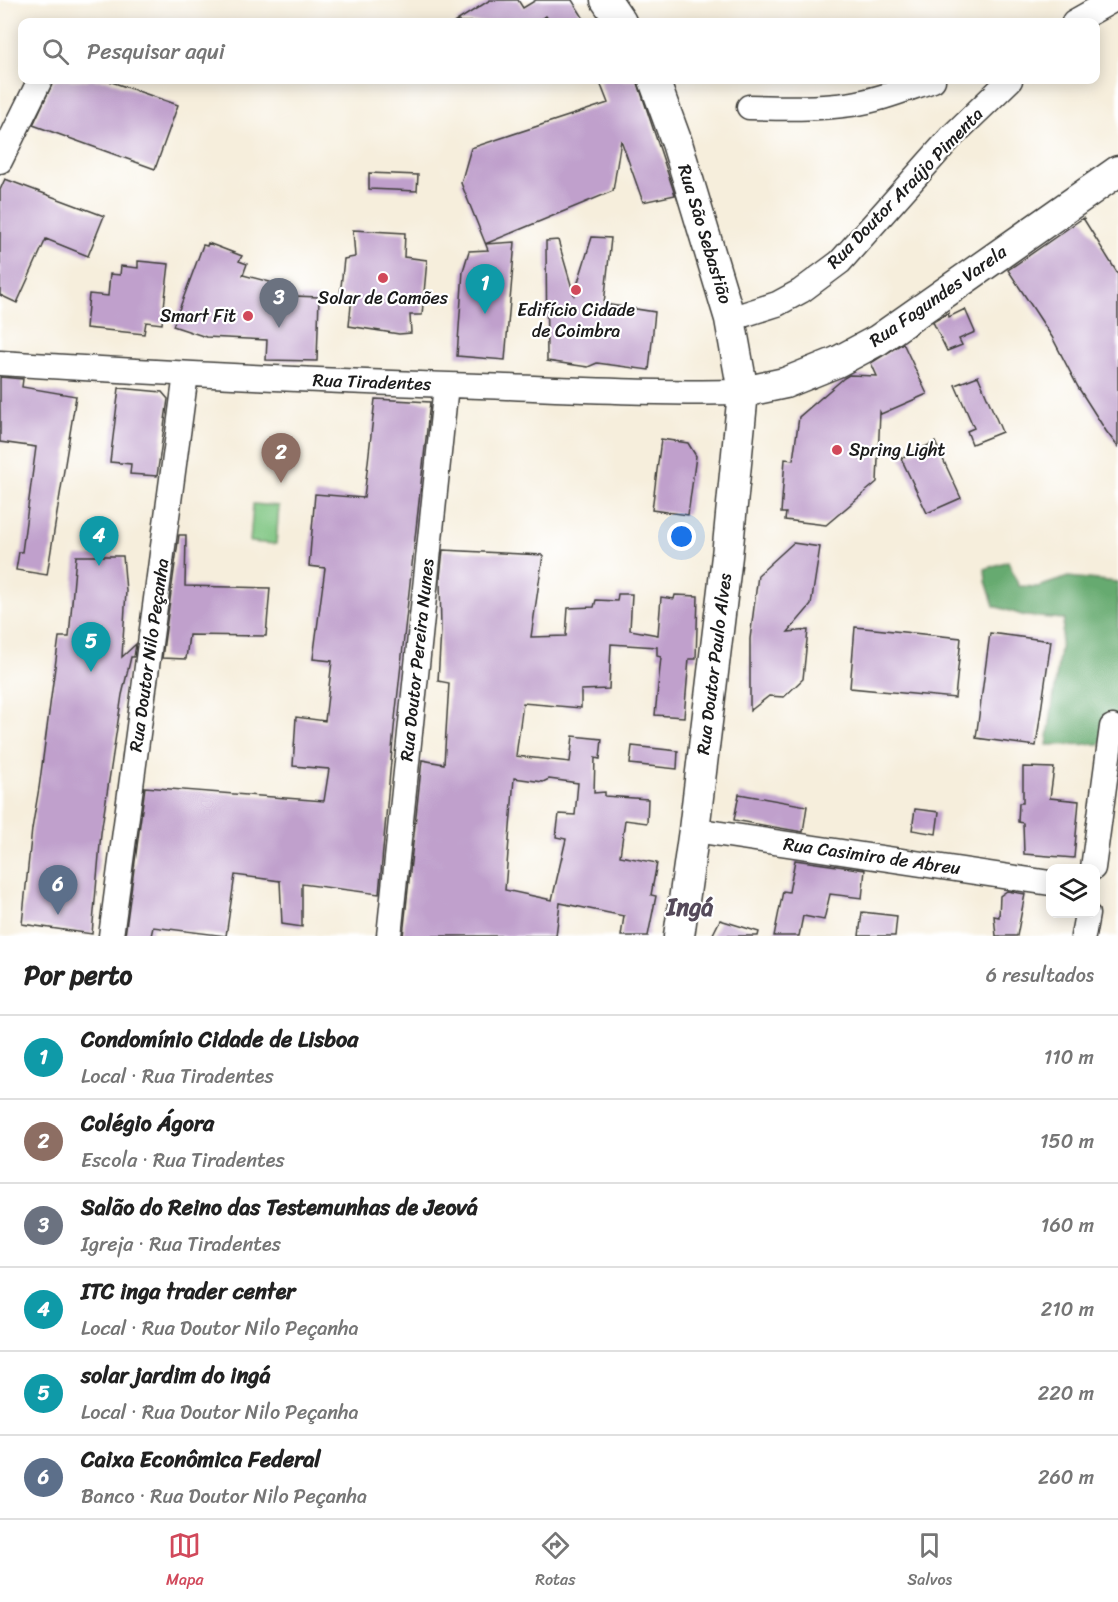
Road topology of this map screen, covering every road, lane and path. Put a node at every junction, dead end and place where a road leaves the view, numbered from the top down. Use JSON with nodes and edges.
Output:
{"nodes":[{"id":1,"x":606,"y":0,"type":"edge"},
{"id":2,"x":1113,"y":0,"type":"edge"},
{"id":3,"x":618,"y":18,"type":"edge"},
{"id":4,"x":1081,"y":18,"type":"edge"},
{"id":5,"x":38,"y":84,"type":"edge"},
{"id":6,"x":655,"y":84,"type":"edge"},
{"id":7,"x":922,"y":84,"type":"edge"},
{"id":8,"x":1006,"y":84,"type":"edge"},
{"id":9,"x":749,"y":107,"type":"dead end"},
{"id":10,"x":0,"y":161,"type":"edge"},
{"id":11,"x":1118,"y":171,"type":"edge"},
{"id":12,"x":730,"y":319,"type":"junction"},
{"id":13,"x":0,"y":363,"type":"edge"},
{"id":14,"x":186,"y":375,"type":"junction"},
{"id":15,"x":446,"y":385,"type":"junction"},
{"id":16,"x":744,"y":392,"type":"junction"},
{"id":17,"x":1112,"y":727,"type":"dead end"},
{"id":18,"x":694,"y":830,"type":"junction"},
{"id":19,"x":1094,"y":864,"type":"edge"},
{"id":20,"x":1046,"y":882,"type":"edge"},
{"id":21,"x":1086,"y":918,"type":"edge"},
{"id":22,"x":111,"y":936,"type":"edge"},
{"id":23,"x":389,"y":936,"type":"edge"},
{"id":24,"x":679,"y":936,"type":"edge"},
{"id":25,"x":1083,"y":936,"type":"edge"}],
"edges":[{"from":1,"to":3,"type":"main road"},
{"from":2,"to":4,"type":"street"},
{"from":5,"to":10,"type":"street"},
{"from":6,"to":12,"type":"main road","name":"Rua São Sebastião"},
{"from":7,"to":9,"type":"street"},
{"from":8,"to":12,"type":"street","name":"Rua Doutor Araújo Pimenta"},
{"from":11,"to":16,"type":"main road","name":"Rua Fagundes Varela"},
{"from":12,"to":16,"type":"main road","name":"Rua São Sebastião"},
{"from":13,"to":14,"type":"street","name":"Rua Tiradentes"},
{"from":14,"to":15,"type":"street","name":"Rua Tiradentes"},
{"from":14,"to":22,"type":"street","name":"Rua Doutor Nilo Peçanha"},
{"from":15,"to":16,"type":"street","name":"Rua Tiradentes"},
{"from":15,"to":23,"type":"street","name":"Rua Doutor Pereira Nunes"},
{"from":16,"to":18,"type":"main road","name":"Rua Doutor Paulo Alves"},
{"from":17,"to":19,"type":"street"},
{"from":18,"to":20,"type":"street","name":"Rua Casimiro de Abreu"},
{"from":18,"to":24,"type":"main road","name":"Rua Doutor Paulo Alves"},
{"from":21,"to":25,"type":"street"}]}
